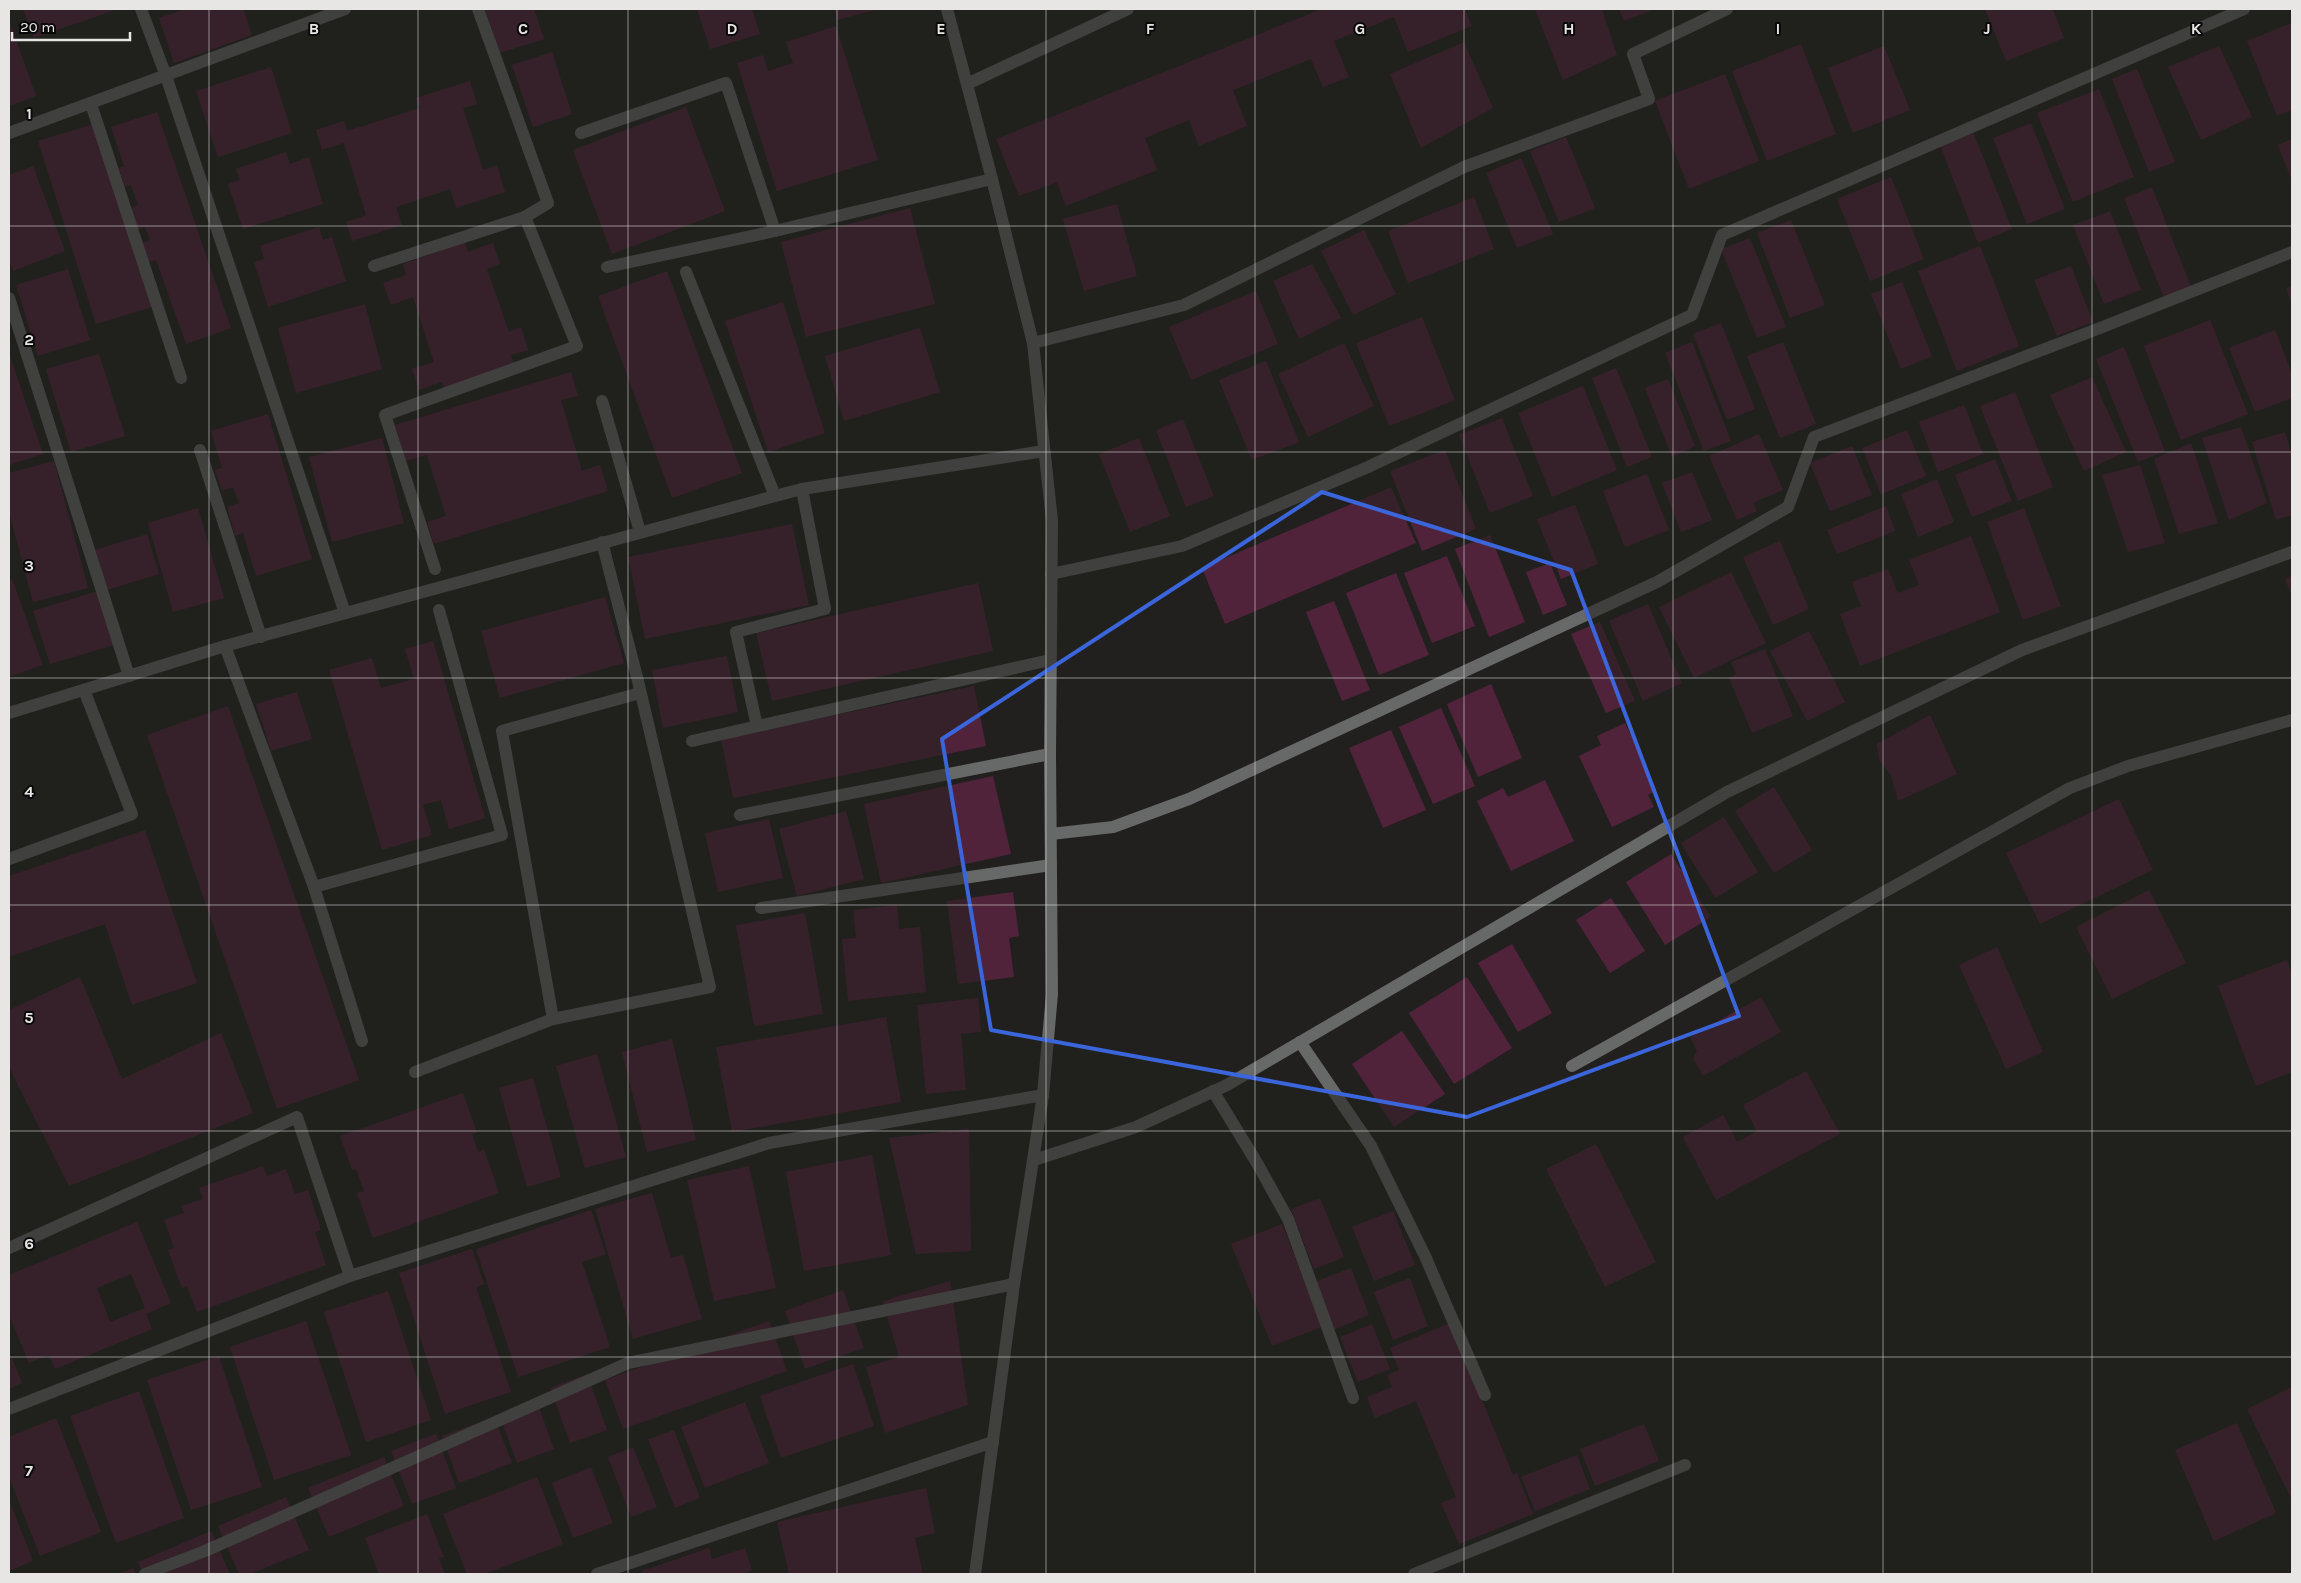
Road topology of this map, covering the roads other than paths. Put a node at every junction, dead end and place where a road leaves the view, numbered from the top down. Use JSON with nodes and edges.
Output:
{"nodes":[{"id":1,"x":142,"y":9,"type":"edge"},
{"id":2,"x":345,"y":9,"type":"edge"},
{"id":3,"x":478,"y":9,"type":"edge"},
{"id":4,"x":947,"y":9,"type":"edge"},
{"id":5,"x":1128,"y":9,"type":"edge"},
{"id":6,"x":1727,"y":9,"type":"edge"},
{"id":7,"x":2244,"y":9,"type":"edge"},
{"id":8,"x":166,"y":76,"type":"junction"},
{"id":9,"x":967,"y":84,"type":"junction"},
{"id":10,"x":91,"y":104,"type":"junction"},
{"id":11,"x":9,"y":133,"type":"edge"},
{"id":12,"x":581,"y":133,"type":"dead end"},
{"id":13,"x":992,"y":179,"type":"junction"},
{"id":14,"x":525,"y":217,"type":"junction"},
{"id":15,"x":776,"y":232,"type":"junction"},
{"id":16,"x":2292,"y":252,"type":"edge"},
{"id":17,"x":374,"y":266,"type":"dead end"},
{"id":18,"x":607,"y":267,"type":"dead end"},
{"id":19,"x":686,"y":272,"type":"dead end"},
{"id":20,"x":9,"y":298,"type":"edge"},
{"id":21,"x":1032,"y":343,"type":"junction"},
{"id":22,"x":181,"y":378,"type":"dead end"},
{"id":23,"x":602,"y":401,"type":"dead end"},
{"id":24,"x":200,"y":450,"type":"dead end"},
{"id":25,"x":1044,"y":451,"type":"junction"},
{"id":26,"x":802,"y":489,"type":"junction"},
{"id":27,"x":775,"y":496,"type":"junction"},
{"id":28,"x":640,"y":532,"type":"junction"},
{"id":29,"x":602,"y":542,"type":"junction"},
{"id":30,"x":2292,"y":552,"type":"edge"},
{"id":31,"x":435,"y":569,"type":"dead end"},
{"id":32,"x":1051,"y":574,"type":"junction"},
{"id":33,"x":439,"y":610,"type":"dead end"},
{"id":34,"x":345,"y":613,"type":"junction"},
{"id":35,"x":261,"y":636,"type":"junction"},
{"id":36,"x":225,"y":646,"type":"junction"},
{"id":37,"x":1050,"y":660,"type":"junction"},
{"id":38,"x":129,"y":676,"type":"junction"},
{"id":39,"x":84,"y":690,"type":"junction"},
{"id":40,"x":640,"y":693,"type":"junction"},
{"id":41,"x":9,"y":713,"type":"edge"},
{"id":42,"x":2292,"y":720,"type":"edge"},
{"id":43,"x":757,"y":726,"type":"junction"},
{"id":44,"x":692,"y":740,"type":"dead end"},
{"id":45,"x":1050,"y":754,"type":"junction"},
{"id":46,"x":740,"y":815,"type":"dead end"},
{"id":47,"x":1051,"y":834,"type":"junction"},
{"id":48,"x":9,"y":859,"type":"edge"},
{"id":49,"x":1051,"y":865,"type":"junction"},
{"id":50,"x":314,"y":887,"type":"junction"},
{"id":51,"x":761,"y":908,"type":"dead end"},
{"id":52,"x":553,"y":1019,"type":"junction"},
{"id":53,"x":362,"y":1041,"type":"dead end"},
{"id":54,"x":1300,"y":1042,"type":"junction"},
{"id":55,"x":1572,"y":1066,"type":"dead end"},
{"id":56,"x":415,"y":1072,"type":"dead end"},
{"id":57,"x":1213,"y":1091,"type":"junction"},
{"id":58,"x":1043,"y":1095,"type":"junction"},
{"id":59,"x":1034,"y":1160,"type":"junction"},
{"id":60,"x":9,"y":1248,"type":"edge"},
{"id":61,"x":350,"y":1276,"type":"junction"},
{"id":62,"x":1014,"y":1284,"type":"junction"},
{"id":63,"x":1485,"y":1395,"type":"dead end"},
{"id":64,"x":1353,"y":1398,"type":"dead end"},
{"id":65,"x":9,"y":1409,"type":"edge"},
{"id":66,"x":993,"y":1442,"type":"junction"},
{"id":67,"x":1685,"y":1464,"type":"dead end"},
{"id":68,"x":145,"y":1574,"type":"edge"},
{"id":69,"x":598,"y":1574,"type":"edge"},
{"id":70,"x":975,"y":1574,"type":"edge"},
{"id":71,"x":1414,"y":1574,"type":"edge"}],
"edges":[{"from":1,"to":8,"type":"street"},
{"from":2,"to":8,"type":"street"},
{"from":3,"to":14,"type":"street"},
{"from":4,"to":9,"type":"street"},
{"from":5,"to":9,"type":"street"},
{"from":6,"to":21,"type":"street"},
{"from":7,"to":32,"type":"street"},
{"from":8,"to":10,"type":"street"},
{"from":8,"to":34,"type":"street"},
{"from":9,"to":13,"type":"street"},
{"from":10,"to":11,"type":"street"},
{"from":10,"to":22,"type":"street"},
{"from":12,"to":15,"type":"street"},
{"from":13,"to":15,"type":"street"},
{"from":13,"to":21,"type":"street"},
{"from":14,"to":17,"type":"street"},
{"from":14,"to":31,"type":"street"},
{"from":15,"to":18,"type":"street"},
{"from":16,"to":47,"type":"street"},
{"from":19,"to":27,"type":"street"},
{"from":20,"to":38,"type":"street"},
{"from":21,"to":25,"type":"street"},
{"from":23,"to":28,"type":"street"},
{"from":24,"to":35,"type":"street"},
{"from":25,"to":26,"type":"street"},
{"from":25,"to":32,"type":"street"},
{"from":26,"to":27,"type":"street"},
{"from":26,"to":43,"type":"street"},
{"from":27,"to":28,"type":"street"},
{"from":28,"to":29,"type":"street"},
{"from":29,"to":34,"type":"street"},
{"from":29,"to":40,"type":"street"},
{"from":30,"to":54,"type":"street"},
{"from":32,"to":37,"type":"street"},
{"from":33,"to":50,"type":"street"},
{"from":34,"to":35,"type":"street"},
{"from":35,"to":36,"type":"street"},
{"from":36,"to":38,"type":"street"},
{"from":36,"to":50,"type":"street"},
{"from":37,"to":43,"type":"street"},
{"from":37,"to":45,"type":"street"},
{"from":38,"to":39,"type":"street"},
{"from":39,"to":41,"type":"street"},
{"from":39,"to":48,"type":"street"},
{"from":40,"to":52,"type":"street"},
{"from":40,"to":52,"type":"street"},
{"from":42,"to":55,"type":"street"},
{"from":43,"to":44,"type":"street"},
{"from":45,"to":46,"type":"street"},
{"from":45,"to":47,"type":"street"},
{"from":47,"to":49,"type":"street"},
{"from":49,"to":51,"type":"street"},
{"from":49,"to":58,"type":"street"},
{"from":50,"to":53,"type":"street"},
{"from":52,"to":56,"type":"street"},
{"from":54,"to":57,"type":"street"},
{"from":54,"to":63,"type":"street"},
{"from":57,"to":59,"type":"street"},
{"from":57,"to":64,"type":"street"},
{"from":58,"to":59,"type":"street"},
{"from":58,"to":61,"type":"street"},
{"from":59,"to":62,"type":"street"},
{"from":60,"to":61,"type":"street"},
{"from":61,"to":65,"type":"street"},
{"from":62,"to":66,"type":"street"},
{"from":62,"to":68,"type":"street"},
{"from":66,"to":69,"type":"street"},
{"from":66,"to":70,"type":"street"},
{"from":67,"to":71,"type":"street"}]}
